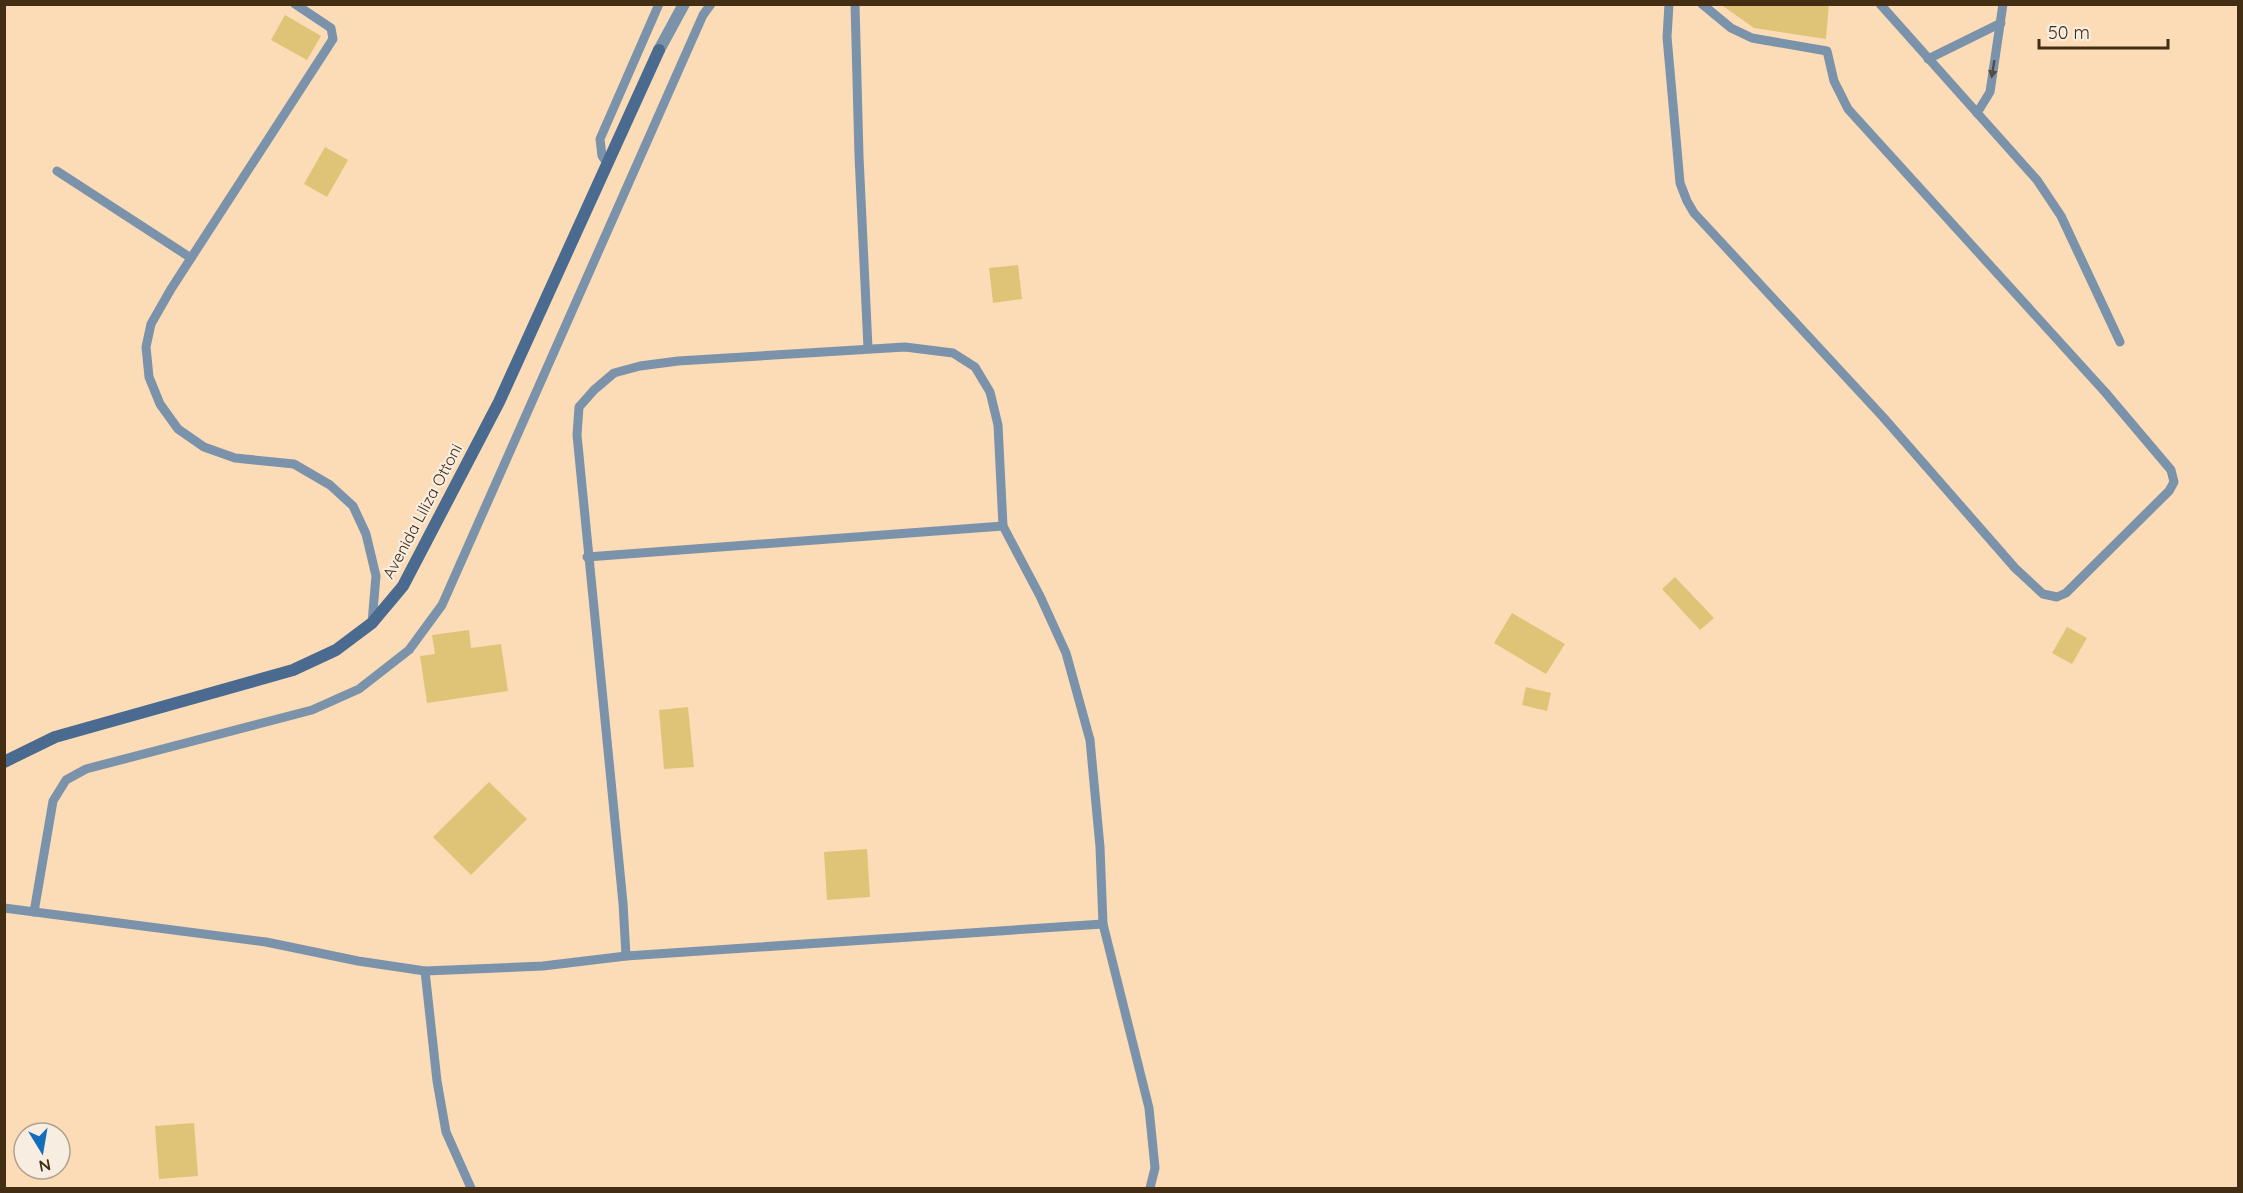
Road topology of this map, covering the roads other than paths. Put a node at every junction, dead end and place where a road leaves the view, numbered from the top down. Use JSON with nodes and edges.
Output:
{"nodes":[{"id":1,"x":295,"y":4,"type":"edge"},
{"id":2,"x":659,"y":4,"type":"edge"},
{"id":3,"x":684,"y":4,"type":"edge"},
{"id":4,"x":711,"y":4,"type":"edge"},
{"id":5,"x":855,"y":4,"type":"edge"},
{"id":6,"x":1669,"y":4,"type":"edge"},
{"id":7,"x":1702,"y":4,"type":"edge"},
{"id":8,"x":1880,"y":4,"type":"edge"},
{"id":9,"x":2003,"y":4,"type":"edge"},
{"id":10,"x":2001,"y":23,"type":"junction"},
{"id":11,"x":1928,"y":59,"type":"junction"},
{"id":12,"x":1977,"y":112,"type":"junction"},
{"id":13,"x":607,"y":163,"type":"junction"},
{"id":14,"x":57,"y":171,"type":"dead end"},
{"id":15,"x":191,"y":258,"type":"junction"},
{"id":16,"x":2120,"y":342,"type":"dead end"},
{"id":17,"x":868,"y":348,"type":"junction"},
{"id":18,"x":1003,"y":526,"type":"junction"},
{"id":19,"x":587,"y":557,"type":"junction"},
{"id":20,"x":372,"y":622,"type":"junction"},
{"id":21,"x":4,"y":762,"type":"edge"},
{"id":22,"x":4,"y":908,"type":"edge"},
{"id":23,"x":34,"y":912,"type":"junction"},
{"id":24,"x":1104,"y":924,"type":"junction"},
{"id":25,"x":626,"y":956,"type":"junction"},
{"id":26,"x":425,"y":971,"type":"junction"},
{"id":27,"x":471,"y":1188,"type":"edge"},
{"id":28,"x":1150,"y":1188,"type":"edge"}],
"edges":[{"from":1,"to":15,"type":"lane"},
{"from":2,"to":13,"type":"lane"},
{"from":3,"to":13,"type":"street","name":"Avenida Liliza Ottoni"},
{"from":4,"to":23,"type":"lane"},
{"from":5,"to":17,"type":"lane"},
{"from":6,"to":7,"type":"lane"},
{"from":8,"to":11,"type":"lane"},
{"from":9,"to":10,"type":"lane"},
{"from":10,"to":11,"type":"lane"},
{"from":10,"to":12,"type":"lane","one_way":true},
{"from":11,"to":12,"type":"lane"},
{"from":12,"to":16,"type":"lane"},
{"from":13,"to":20,"type":"street","name":"Avenida Liliza Ottoni"},
{"from":14,"to":15,"type":"lane"},
{"from":15,"to":20,"type":"lane"},
{"from":17,"to":18,"type":"lane"},
{"from":17,"to":19,"type":"lane"},
{"from":18,"to":19,"type":"lane"},
{"from":18,"to":24,"type":"lane"},
{"from":19,"to":25,"type":"lane"},
{"from":20,"to":21,"type":"street","name":"Avenida Liliza Ottoni"},
{"from":22,"to":23,"type":"lane"},
{"from":23,"to":26,"type":"lane"},
{"from":24,"to":25,"type":"lane"},
{"from":24,"to":28,"type":"lane"},
{"from":25,"to":26,"type":"lane"},
{"from":26,"to":27,"type":"lane"}]}
